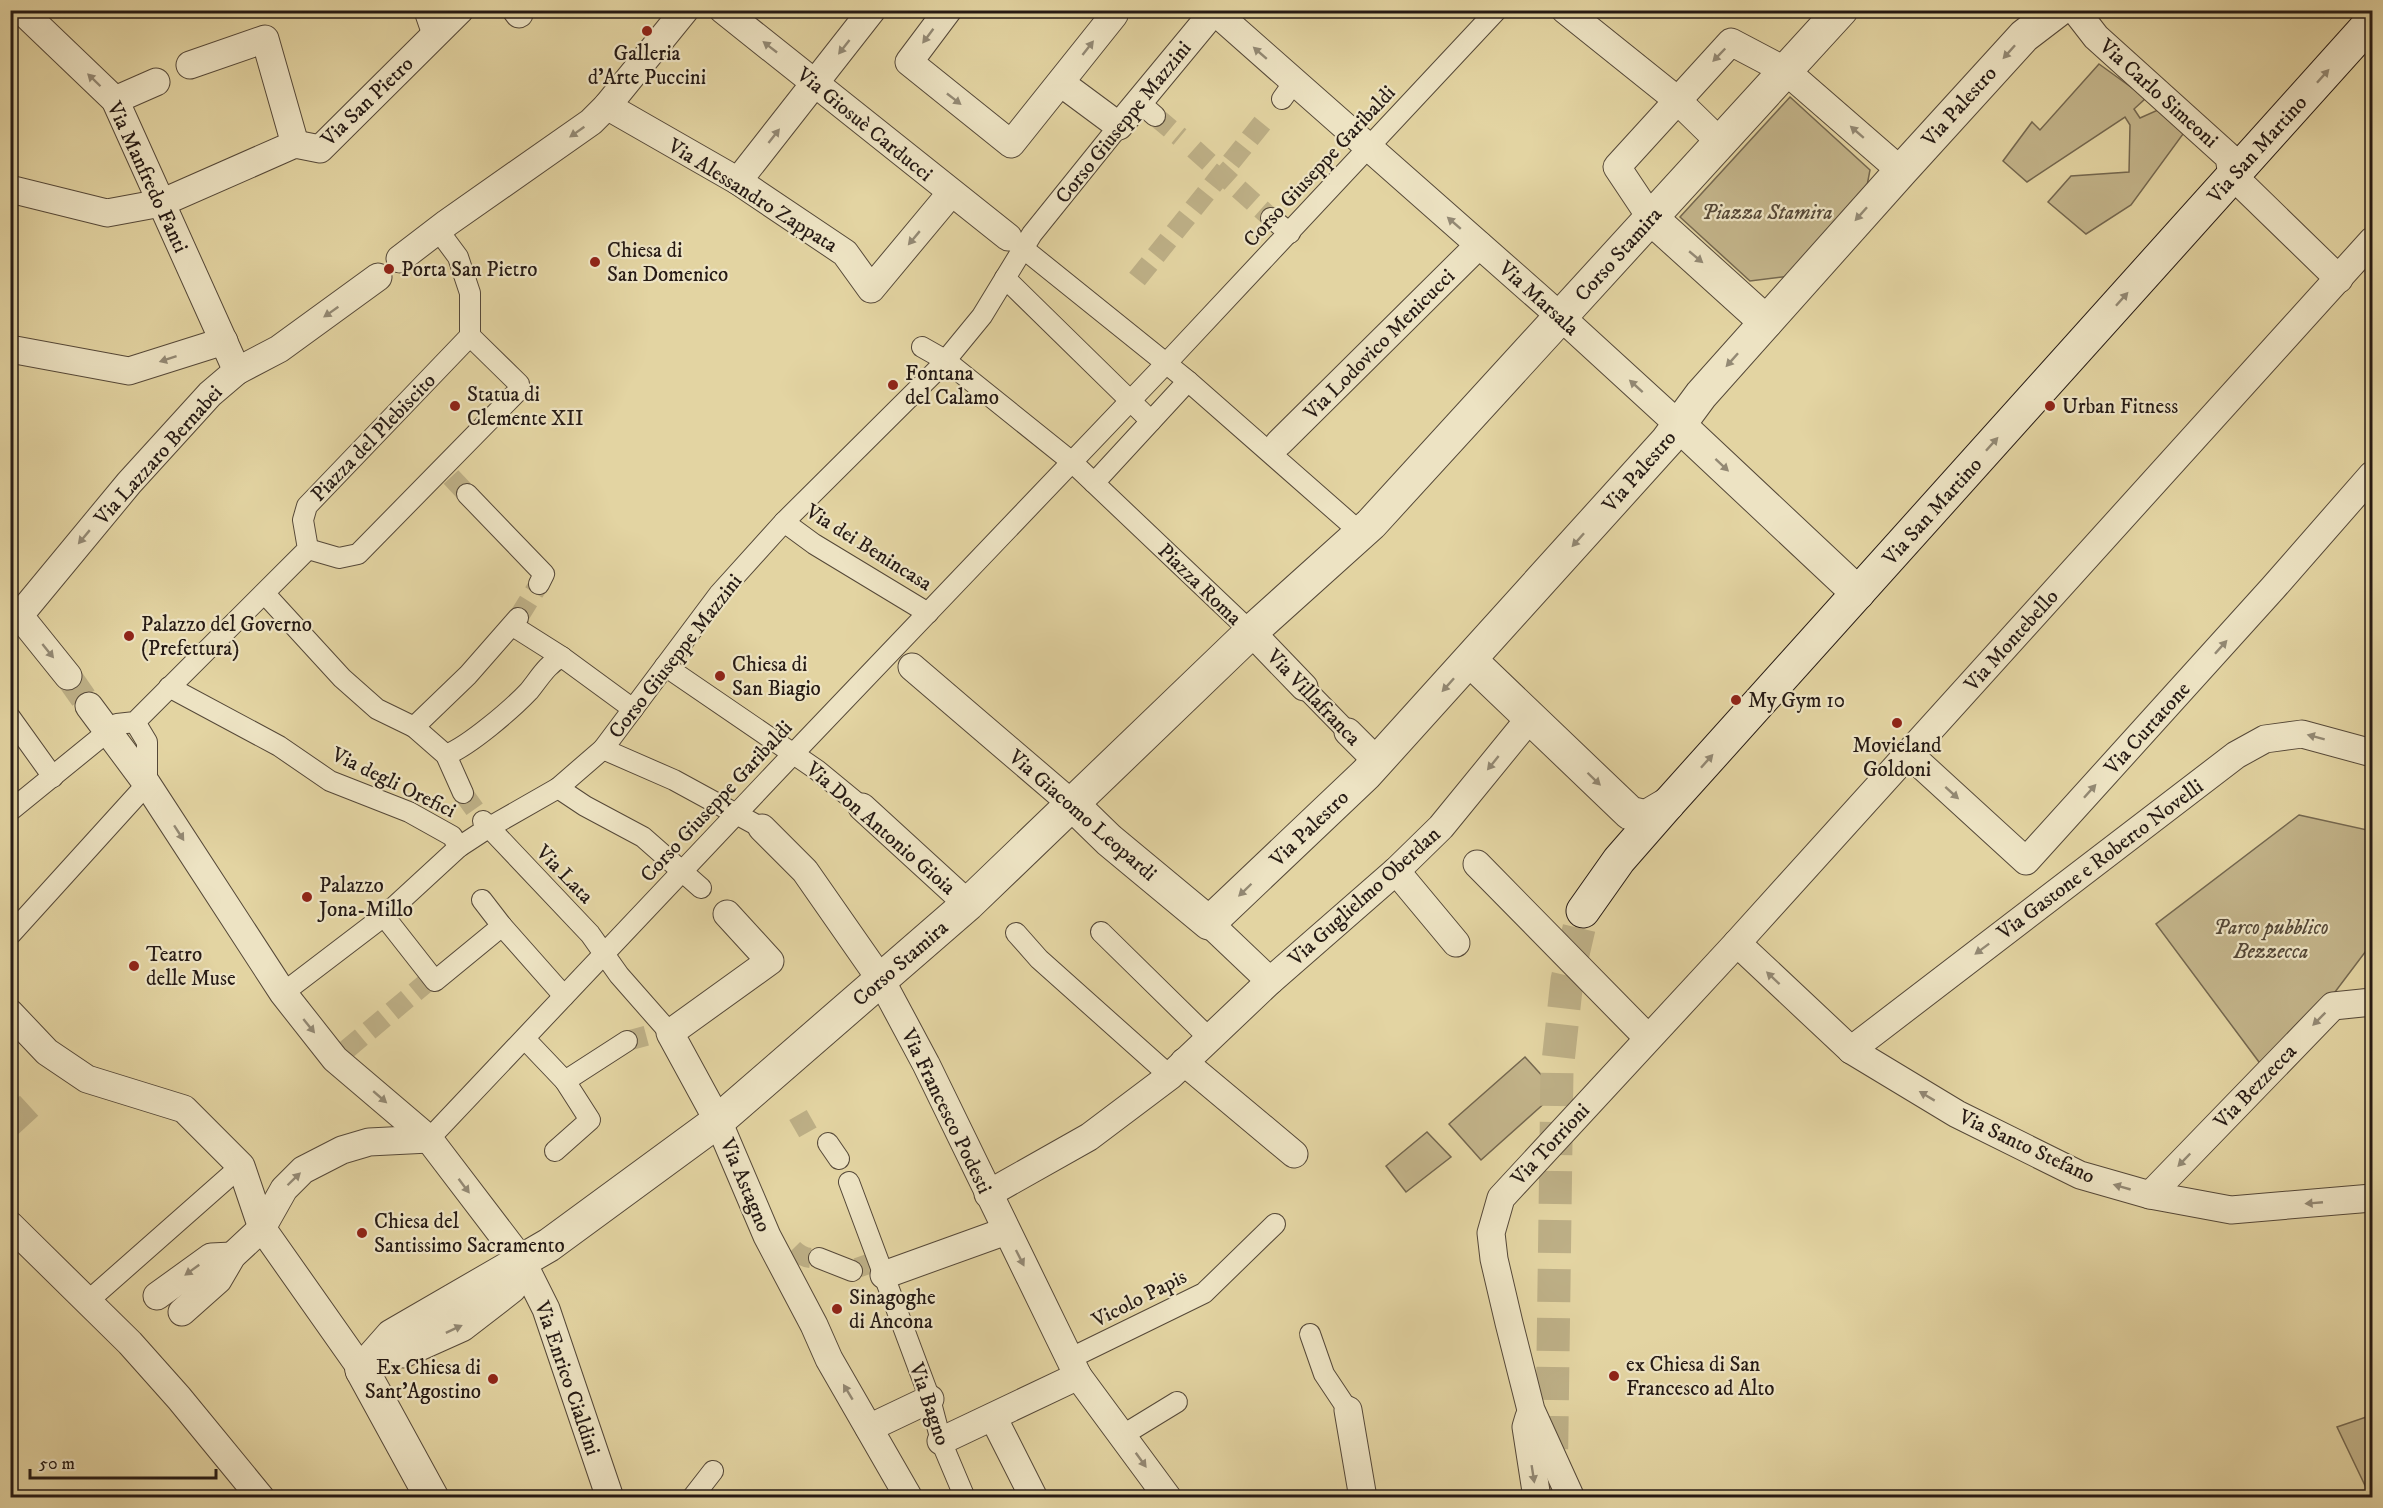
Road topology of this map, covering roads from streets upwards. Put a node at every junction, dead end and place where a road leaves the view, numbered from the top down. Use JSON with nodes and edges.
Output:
{"nodes":[{"id":1,"x":21,"y":10,"type":"edge"},
{"id":2,"x":424,"y":10,"type":"edge"},
{"id":3,"x":460,"y":10,"type":"edge"},
{"id":4,"x":685,"y":10,"type":"edge"},
{"id":5,"x":723,"y":10,"type":"edge"},
{"id":6,"x":872,"y":10,"type":"edge"},
{"id":7,"x":948,"y":10,"type":"edge"},
{"id":8,"x":1108,"y":10,"type":"edge"},
{"id":9,"x":1497,"y":10,"type":"edge"},
{"id":10,"x":1566,"y":10,"type":"edge"},
{"id":11,"x":1841,"y":10,"type":"edge"},
{"id":12,"x":1214,"y":11,"type":"edge"},
{"id":13,"x":2059,"y":11,"type":"edge"},
{"id":14,"x":2373,"y":21,"type":"edge"},
{"id":15,"x":433,"y":36,"type":"junction"},
{"id":16,"x":190,"y":65,"type":"dead end"},
{"id":17,"x":1786,"y":71,"type":"junction"},
{"id":18,"x":156,"y":82,"type":"dead end"},
{"id":19,"x":816,"y":83,"type":"junction"},
{"id":20,"x":1061,"y":83,"type":"junction"},
{"id":21,"x":1676,"y":99,"type":"junction"},
{"id":22,"x":115,"y":100,"type":"junction"},
{"id":23,"x":607,"y":106,"type":"junction"},
{"id":24,"x":1119,"y":126,"type":"junction"},
{"id":25,"x":1720,"y":142,"type":"junction"},
{"id":26,"x":295,"y":144,"type":"junction"},
{"id":27,"x":1369,"y":149,"type":"junction"},
{"id":28,"x":1900,"y":171,"type":"junction"},
{"id":29,"x":2232,"y":175,"type":"junction"},
{"id":30,"x":738,"y":182,"type":"junction"},
{"id":31,"x":10,"y":189,"type":"edge"},
{"id":32,"x":951,"y":193,"type":"junction"},
{"id":33,"x":161,"y":203,"type":"junction"},
{"id":34,"x":1271,"y":218,"type":"tunnel mouth"},
{"id":35,"x":1651,"y":218,"type":"junction"},
{"id":36,"x":438,"y":230,"type":"junction"},
{"id":37,"x":1290,"y":232,"type":"junction"},
{"id":38,"x":1021,"y":240,"type":"junction"},
{"id":39,"x":2373,"y":241,"type":"edge"},
{"id":40,"x":1479,"y":245,"type":"junction"},
{"id":41,"x":400,"y":260,"type":"dead end"},
{"id":42,"x":378,"y":277,"type":"dead end"},
{"id":43,"x":1005,"y":278,"type":"junction"},
{"id":44,"x":2340,"y":279,"type":"junction"},
{"id":45,"x":1561,"y":317,"type":"junction"},
{"id":46,"x":1766,"y":321,"type":"junction"},
{"id":47,"x":470,"y":336,"type":"junction"},
{"id":48,"x":224,"y":341,"type":"junction"},
{"id":49,"x":922,"y":347,"type":"dead end"},
{"id":50,"x":10,"y":349,"type":"edge"},
{"id":51,"x":1171,"y":358,"type":"junction"},
{"id":52,"x":943,"y":363,"type":"junction"},
{"id":53,"x":237,"y":370,"type":"junction"},
{"id":54,"x":1188,"y":381,"type":"junction"},
{"id":55,"x":1130,"y":401,"type":"junction"},
{"id":56,"x":1150,"y":421,"type":"junction"},
{"id":57,"x":1107,"y":425,"type":"junction"},
{"id":58,"x":1679,"y":425,"type":"junction"},
{"id":59,"x":1280,"y":443,"type":"dead end"},
{"id":60,"x":1129,"y":444,"type":"junction"},
{"id":61,"x":1068,"y":466,"type":"junction"},
{"id":62,"x":2373,"y":475,"type":"edge"},
{"id":63,"x":1094,"y":483,"type":"junction"},
{"id":64,"x":468,"y":494,"type":"tunnel mouth"},
{"id":65,"x":784,"y":522,"type":"junction"},
{"id":66,"x":1366,"y":528,"type":"junction"},
{"id":67,"x":308,"y":549,"type":"junction"},
{"id":68,"x":539,"y":584,"type":"dead end"},
{"id":69,"x":1858,"y":593,"type":"junction"},
{"id":70,"x":265,"y":594,"type":"junction"},
{"id":71,"x":928,"y":613,"type":"junction"},
{"id":72,"x":19,"y":617,"type":"edge"},
{"id":73,"x":1251,"y":632,"type":"junction"},
{"id":74,"x":562,"y":657,"type":"junction"},
{"id":75,"x":902,"y":659,"type":"junction"},
{"id":76,"x":1470,"y":660,"type":"junction"},
{"id":77,"x":665,"y":666,"type":"junction"},
{"id":78,"x":68,"y":676,"type":"tunnel mouth"},
{"id":79,"x":169,"y":687,"type":"junction"},
{"id":80,"x":1304,"y":687,"type":"joint"},
{"id":81,"x":89,"y":706,"type":"tunnel mouth"},
{"id":82,"x":633,"y":709,"type":"junction"},
{"id":83,"x":10,"y":717,"type":"edge"},
{"id":84,"x":1530,"y":718,"type":"junction"},
{"id":85,"x":135,"y":722,"type":"junction"},
{"id":86,"x":414,"y":727,"type":"junction"},
{"id":87,"x":107,"y":732,"type":"junction"},
{"id":88,"x":1348,"y":732,"type":"joint"},
{"id":89,"x":603,"y":749,"type":"junction"},
{"id":90,"x":2373,"y":753,"type":"edge"},
{"id":91,"x":793,"y":754,"type":"junction"},
{"id":92,"x":1908,"y":754,"type":"junction"},
{"id":93,"x":446,"y":755,"type":"junction"},
{"id":94,"x":1378,"y":762,"type":"junction"},
{"id":95,"x":53,"y":777,"type":"junction"},
{"id":96,"x":147,"y":784,"type":"junction"},
{"id":97,"x":558,"y":788,"type":"junction"},
{"id":98,"x":463,"y":793,"type":"tunnel mouth"},
{"id":99,"x":1072,"y":804,"type":"junction"},
{"id":100,"x":1668,"y":804,"type":"junction"},
{"id":101,"x":862,"y":807,"type":"joint"},
{"id":102,"x":10,"y":811,"type":"edge"},
{"id":103,"x":1630,"y":813,"type":"junction"},
{"id":104,"x":736,"y":814,"type":"junction"},
{"id":105,"x":485,"y":824,"type":"junction"},
{"id":106,"x":762,"y":828,"type":"joint"},
{"id":107,"x":459,"y":847,"type":"junction"},
{"id":108,"x":1477,"y":864,"type":"dead end"},
{"id":109,"x":683,"y":871,"type":"junction"},
{"id":110,"x":1396,"y":871,"type":"junction"},
{"id":111,"x":701,"y":888,"type":"dead end"},
{"id":112,"x":482,"y":900,"type":"dead end"},
{"id":113,"x":968,"y":904,"type":"junction"},
{"id":114,"x":727,"y":914,"type":"dead end"},
{"id":115,"x":384,"y":916,"type":"junction"},
{"id":116,"x":1209,"y":923,"type":"junction"},
{"id":117,"x":502,"y":926,"type":"junction"},
{"id":118,"x":1101,"y":932,"type":"dead end"},
{"id":119,"x":1016,"y":933,"type":"dead end"},
{"id":120,"x":10,"y":935,"type":"edge"},
{"id":121,"x":1456,"y":943,"type":"dead end"},
{"id":122,"x":1737,"y":944,"type":"junction"},
{"id":123,"x":605,"y":955,"type":"junction"},
{"id":124,"x":881,"y":980,"type":"junction"},
{"id":125,"x":1270,"y":981,"type":"junction"},
{"id":126,"x":283,"y":993,"type":"junction"},
{"id":127,"x":564,"y":996,"type":"junction"},
{"id":128,"x":2373,"y":1002,"type":"edge"},
{"id":129,"x":10,"y":1013,"type":"edge"},
{"id":130,"x":665,"y":1032,"type":"junction"},
{"id":131,"x":1209,"y":1038,"type":"junction"},
{"id":132,"x":1647,"y":1038,"type":"junction"},
{"id":133,"x":525,"y":1039,"type":"junction"},
{"id":134,"x":627,"y":1041,"type":"tunnel mouth"},
{"id":135,"x":1851,"y":1050,"type":"junction"},
{"id":136,"x":1177,"y":1069,"type":"junction"},
{"id":137,"x":565,"y":1081,"type":"junction"},
{"id":138,"x":718,"y":1121,"type":"junction"},
{"id":139,"x":429,"y":1139,"type":"junction"},
{"id":140,"x":555,"y":1150,"type":"dead end"},
{"id":141,"x":1294,"y":1154,"type":"dead end"},
{"id":142,"x":241,"y":1166,"type":"junction"},
{"id":143,"x":849,"y":1182,"type":"dead end"},
{"id":144,"x":988,"y":1194,"type":"junction"},
{"id":145,"x":2150,"y":1195,"type":"junction"},
{"id":146,"x":2373,"y":1198,"type":"edge"},
{"id":147,"x":1275,"y":1224,"type":"dead end"},
{"id":148,"x":10,"y":1225,"type":"edge"},
{"id":149,"x":262,"y":1228,"type":"junction"},
{"id":150,"x":1006,"y":1231,"type":"junction"},
{"id":151,"x":232,"y":1256,"type":"junction"},
{"id":152,"x":819,"y":1258,"type":"tunnel mouth"},
{"id":153,"x":522,"y":1261,"type":"junction"},
{"id":154,"x":879,"y":1265,"type":"junction"},
{"id":155,"x":852,"y":1270,"type":"tunnel mouth"},
{"id":156,"x":157,"y":1296,"type":"dead end"},
{"id":157,"x":88,"y":1301,"type":"junction"},
{"id":158,"x":182,"y":1312,"type":"dead end"},
{"id":159,"x":1310,"y":1334,"type":"dead end"},
{"id":160,"x":1074,"y":1367,"type":"junction"},
{"id":161,"x":362,"y":1370,"type":"junction"},
{"id":162,"x":930,"y":1399,"type":"junction"},
{"id":163,"x":1177,"y":1402,"type":"dead end"},
{"id":164,"x":1348,"y":1410,"type":"joint"},
{"id":165,"x":1531,"y":1410,"type":"junction"},
{"id":166,"x":993,"y":1417,"type":"junction"},
{"id":167,"x":870,"y":1428,"type":"junction"},
{"id":168,"x":1123,"y":1435,"type":"junction"},
{"id":169,"x":941,"y":1441,"type":"junction"},
{"id":170,"x":712,"y":1471,"type":"dead end"},
{"id":171,"x":261,"y":1497,"type":"edge"},
{"id":172,"x":432,"y":1497,"type":"edge"},
{"id":173,"x":610,"y":1497,"type":"edge"},
{"id":174,"x":692,"y":1497,"type":"edge"},
{"id":175,"x":909,"y":1497,"type":"edge"},
{"id":176,"x":966,"y":1497,"type":"edge"},
{"id":177,"x":1034,"y":1497,"type":"edge"},
{"id":178,"x":1168,"y":1497,"type":"edge"},
{"id":179,"x":1363,"y":1497,"type":"edge"},
{"id":180,"x":1537,"y":1497,"type":"edge"},
{"id":181,"x":1571,"y":1497,"type":"edge"}],
"edges":[{"from":22,"to":1,"type":"street","name":"Via Manfredo Fanti","one_way":true},
{"from":2,"to":15,"type":"street"},
{"from":3,"to":15,"type":"street","name":"Via San Pietro"},
{"from":4,"to":23,"type":"street"},
{"from":19,"to":5,"type":"street","name":"Via Giosuè Carducci","one_way":true},
{"from":6,"to":19,"type":"street","one_way":true},
{"from":7,"to":20,"type":"street","one_way":true},
{"from":20,"to":8,"type":"street","one_way":true},
{"from":9,"to":27,"type":"street","name":"Corso Giuseppe Garibaldi"},
{"from":10,"to":21,"type":"street"},
{"from":11,"to":17,"type":"street","name":"Corso Stamira"},
{"from":12,"to":24,"type":"street","name":"Corso Giuseppe Mazzini"},
{"from":27,"to":12,"type":"street","name":"Via Marsala","one_way":true},
{"from":13,"to":28,"type":"street","name":"Via Palestro","one_way":true},
{"from":13,"to":29,"type":"street","name":"Via Carlo Simeoni"},
{"from":29,"to":14,"type":"street","name":"Via San Martino","one_way":true},
{"from":15,"to":26,"type":"street","name":"Via San Pietro"},
{"from":16,"to":26,"type":"street"},
{"from":17,"to":21,"type":"street","one_way":true},
{"from":17,"to":25,"type":"street","name":"Corso Stamira"},
{"from":28,"to":17,"type":"street","one_way":true},
{"from":18,"to":22,"type":"street"},
{"from":30,"to":19,"type":"street","one_way":true},
{"from":19,"to":32,"type":"street","name":"Via Giosuè Carducci"},
{"from":20,"to":24,"type":"street"},
{"from":21,"to":25,"type":"street"},
{"from":21,"to":35,"type":"street"},
{"from":22,"to":33,"type":"street","name":"Via Manfredo Fanti"},
{"from":23,"to":30,"type":"street","name":"Via Alessandro Zappata"},
{"from":23,"to":36,"type":"street","one_way":true},
{"from":24,"to":38,"type":"street","name":"Corso Giuseppe Mazzini"},
{"from":25,"to":35,"type":"street","name":"Corso Stamira"},
{"from":26,"to":33,"type":"street","name":"Via San Pietro"},
{"from":27,"to":37,"type":"street","name":"Corso Giuseppe Garibaldi"},
{"from":40,"to":27,"type":"street","name":"Via Marsala","one_way":true},
{"from":28,"to":46,"type":"street","name":"Via Palestro","one_way":true},
{"from":29,"to":44,"type":"street","name":"Via Carlo Simeoni"},
{"from":69,"to":29,"type":"street","name":"Via San Martino","one_way":true},
{"from":32,"to":30,"type":"street","name":"Via Alessandro Zappata","one_way":true},
{"from":31,"to":33,"type":"street","name":"Via San Pietro"},
{"from":32,"to":38,"type":"street","name":"Via Giosuè Carducci"},
{"from":33,"to":48,"type":"street","name":"Via Manfredo Fanti"},
{"from":34,"to":37,"type":"street"},
{"from":35,"to":45,"type":"street","name":"Corso Stamira"},
{"from":35,"to":46,"type":"street","one_way":true},
{"from":36,"to":41,"type":"street"},
{"from":36,"to":47,"type":"street"},
{"from":37,"to":51,"type":"street","name":"Corso Giuseppe Garibaldi"},
{"from":38,"to":43,"type":"street"},
{"from":38,"to":51,"type":"street"},
{"from":39,"to":44,"type":"street","name":"Via Montebello"},
{"from":40,"to":45,"type":"street","name":"Via Marsala"},
{"from":40,"to":59,"type":"street","name":"Via Lodovico Menicucci"},
{"from":42,"to":53,"type":"street","name":"Via Lazzaro Bernabei","one_way":true},
{"from":43,"to":52,"type":"street"},
{"from":43,"to":55,"type":"street"},
{"from":44,"to":92,"type":"street","name":"Via Montebello"},
{"from":58,"to":45,"type":"street","name":"Via Marsala","one_way":true},
{"from":45,"to":66,"type":"street","name":"Corso Stamira"},
{"from":46,"to":58,"type":"street","name":"Via Palestro","one_way":true},
{"from":47,"to":67,"type":"street","name":"Piazza del Plebiscito"},
{"from":47,"to":67,"type":"street"},
{"from":48,"to":50,"type":"street","one_way":true},
{"from":48,"to":53,"type":"street","name":"Via Manfredo Fanti"},
{"from":49,"to":52,"type":"street","name":"Piazza Roma"},
{"from":51,"to":54,"type":"street"},
{"from":51,"to":55,"type":"street"},
{"from":52,"to":61,"type":"street","name":"Piazza Roma"},
{"from":52,"to":65,"type":"street","name":"Corso Giuseppe Mazzini"},
{"from":53,"to":72,"type":"street","name":"Via Lazzaro Bernabei","one_way":true},
{"from":54,"to":56,"type":"street"},
{"from":54,"to":66,"type":"street"},
{"from":55,"to":56,"type":"street"},
{"from":55,"to":57,"type":"street"},
{"from":56,"to":60,"type":"street"},
{"from":57,"to":60,"type":"street"},
{"from":57,"to":61,"type":"street"},
{"from":58,"to":69,"type":"street","name":"Via Marsala","one_way":true},
{"from":58,"to":76,"type":"street","name":"Via Palestro","one_way":true},
{"from":60,"to":63,"type":"street"},
{"from":61,"to":63,"type":"street","name":"Piazza Roma"},
{"from":61,"to":71,"type":"street","name":"Corso Giuseppe Garibaldi"},
{"from":92,"to":62,"type":"street","name":"Via Curtatone","one_way":true},
{"from":63,"to":73,"type":"street","name":"Piazza Roma"},
{"from":64,"to":68,"type":"street"},
{"from":65,"to":71,"type":"street","name":"Via dei Benincasa"},
{"from":65,"to":77,"type":"street","name":"Corso Giuseppe Mazzini"},
{"from":66,"to":73,"type":"street","name":"Piazza Roma"},
{"from":67,"to":70,"type":"street"},
{"from":100,"to":69,"type":"street","name":"Via San Martino","one_way":true},
{"from":70,"to":79,"type":"street"},
{"from":70,"to":86,"type":"street"},
{"from":71,"to":75,"type":"street","name":"Corso Giuseppe Garibaldi"},
{"from":72,"to":78,"type":"street","one_way":true},
{"from":73,"to":80,"type":"street","name":"Via Villafranca"},
{"from":73,"to":99,"type":"street","name":"Corso Stamira"},
{"from":74,"to":82,"type":"street"},
{"from":74,"to":86,"type":"street"},
{"from":74,"to":93,"type":"street"},
{"from":75,"to":91,"type":"street","name":"Corso Giuseppe Garibaldi"},
{"from":75,"to":99,"type":"street","name":"Via Giacomo Leopardi"},
{"from":76,"to":84,"type":"street"},
{"from":76,"to":94,"type":"street","name":"Via Palestro","one_way":true},
{"from":77,"to":82,"type":"street","name":"Corso Giuseppe Mazzini"},
{"from":77,"to":91,"type":"street","name":"Via Don Antonio Gioia"},
{"from":79,"to":85,"type":"street"},
{"from":79,"to":107,"type":"street","name":"Via degli Orefici"},
{"from":80,"to":88,"type":"street","name":"Via Villafranca"},
{"from":81,"to":87,"type":"street"},
{"from":82,"to":89,"type":"street","name":"Corso Giuseppe Mazzini"},
{"from":83,"to":95,"type":"street"},
{"from":84,"to":103,"type":"street","one_way":true},
{"from":84,"to":110,"type":"street","name":"Via Guglielmo Oberdan","one_way":true},
{"from":85,"to":87,"type":"street"},
{"from":85,"to":96,"type":"street"},
{"from":86,"to":93,"type":"street"},
{"from":87,"to":95,"type":"street"},
{"from":87,"to":96,"type":"street"},
{"from":88,"to":94,"type":"street","name":"Via Villafranca"},
{"from":89,"to":97,"type":"street","name":"Corso Giuseppe Mazzini"},
{"from":89,"to":104,"type":"street","name":"Via Francesco Podesti"},
{"from":90,"to":135,"type":"street","name":"Via Gastone e Roberto Novelli","one_way":true},
{"from":91,"to":101,"type":"street","name":"Via Don Antonio Gioia"},
{"from":91,"to":104,"type":"street","name":"Corso Giuseppe Garibaldi"},
{"from":92,"to":122,"type":"street","name":"Via Montebello"},
{"from":93,"to":98,"type":"street"},
{"from":94,"to":116,"type":"street","name":"Via Palestro","one_way":true},
{"from":95,"to":102,"type":"street"},
{"from":96,"to":120,"type":"street"},
{"from":96,"to":126,"type":"street","name":"Via Enrico Cialdini","one_way":true},
{"from":97,"to":105,"type":"street","name":"Corso Giuseppe Mazzini"},
{"from":97,"to":109,"type":"street"},
{"from":99,"to":113,"type":"street","name":"Corso Stamira"},
{"from":99,"to":116,"type":"street","name":"Via Giacomo Leopardi"},
{"from":100,"to":103,"type":"street","name":"Via San Martino"},
{"from":100,"to":103,"type":"street"},
{"from":101,"to":113,"type":"street","name":"Via Don Antonio Gioia"},
{"from":104,"to":106,"type":"street","name":"Via Francesco Podesti"},
{"from":104,"to":109,"type":"street","name":"Corso Giuseppe Garibaldi"},
{"from":105,"to":107,"type":"street","name":"Corso Giuseppe Mazzini"},
{"from":105,"to":123,"type":"street","name":"Via Lata"},
{"from":106,"to":124,"type":"street","name":"Via Francesco Podesti"},
{"from":107,"to":115,"type":"street","name":"Corso Giuseppe Mazzini"},
{"from":108,"to":132,"type":"street"},
{"from":109,"to":111,"type":"street"},
{"from":109,"to":123,"type":"street","name":"Corso Giuseppe Garibaldi"},
{"from":110,"to":121,"type":"street"},
{"from":110,"to":125,"type":"street","name":"Via Guglielmo Oberdan"},
{"from":112,"to":117,"type":"street"},
{"from":113,"to":124,"type":"street","name":"Corso Stamira"},
{"from":114,"to":130,"type":"street"},
{"from":115,"to":117,"type":"street"},
{"from":115,"to":126,"type":"street","name":"Corso Giuseppe Mazzini"},
{"from":116,"to":125,"type":"street","name":"Via Giacomo Leopardi"},
{"from":117,"to":127,"type":"street"},
{"from":118,"to":131,"type":"street"},
{"from":119,"to":136,"type":"street"},
{"from":122,"to":132,"type":"street","name":"Via Montebello"},
{"from":135,"to":122,"type":"street","name":"Via Santo Stefano","one_way":true},
{"from":123,"to":127,"type":"street","name":"Corso Giuseppe Garibaldi"},
{"from":123,"to":130,"type":"street","name":"Via Astagno"},
{"from":124,"to":138,"type":"street","name":"Corso Stamira"},
{"from":124,"to":144,"type":"street","name":"Via Francesco Podesti"},
{"from":125,"to":131,"type":"street","name":"Via Guglielmo Oberdan"},
{"from":126,"to":139,"type":"street","name":"Via Enrico Cialdini","one_way":true},
{"from":127,"to":133,"type":"street","name":"Corso Giuseppe Garibaldi"},
{"from":128,"to":145,"type":"street","name":"Via Bezzecca","one_way":true},
{"from":129,"to":142,"type":"street"},
{"from":130,"to":138,"type":"street","name":"Via Astagno"},
{"from":131,"to":136,"type":"street","name":"Via Guglielmo Oberdan"},
{"from":132,"to":165,"type":"street","name":"Via Torrioni"},
{"from":133,"to":137,"type":"street"},
{"from":133,"to":139,"type":"street","name":"Corso Giuseppe Garibaldi"},
{"from":134,"to":137,"type":"street"},
{"from":145,"to":135,"type":"street","name":"Via Santo Stefano","one_way":true},
{"from":136,"to":141,"type":"street"},
{"from":136,"to":144,"type":"street","name":"Via Guglielmo Oberdan"},
{"from":137,"to":140,"type":"street"},
{"from":138,"to":153,"type":"street","name":"Corso Stamira"},
{"from":167,"to":138,"type":"street","name":"Via Astagno","one_way":true},
{"from":149,"to":139,"type":"street","one_way":true},
{"from":139,"to":153,"type":"street","name":"Via Enrico Cialdini","one_way":true},
{"from":142,"to":149,"type":"street"},
{"from":142,"to":157,"type":"street"},
{"from":143,"to":154,"type":"street","name":"Via Bagno"},
{"from":144,"to":150,"type":"street","name":"Via Francesco Podesti"},
{"from":146,"to":145,"type":"street","name":"Via Santo Stefano","one_way":true},
{"from":147,"to":160,"type":"street","name":"Vicolo Papis"},
{"from":148,"to":157,"type":"street"},
{"from":149,"to":151,"type":"street"},
{"from":149,"to":161,"type":"street"},
{"from":150,"to":154,"type":"street"},
{"from":150,"to":160,"type":"street","name":"Via Francesco Podesti","one_way":true},
{"from":151,"to":156,"type":"street","one_way":true},
{"from":151,"to":158,"type":"street"},
{"from":152,"to":155,"type":"street"},
{"from":153,"to":161,"type":"street","name":"Corso Stamira"},
{"from":153,"to":173,"type":"street","name":"Via Enrico Cialdini"},
{"from":154,"to":162,"type":"street","name":"Via Bagno"},
{"from":157,"to":171,"type":"street"},
{"from":159,"to":164,"type":"street"},
{"from":160,"to":166,"type":"street"},
{"from":160,"to":168,"type":"street","name":"Via Francesco Podesti"},
{"from":161,"to":172,"type":"street"},
{"from":162,"to":167,"type":"street"},
{"from":162,"to":169,"type":"street","name":"Via Bagno"},
{"from":163,"to":168,"type":"street"},
{"from":164,"to":179,"type":"street"},
{"from":165,"to":180,"type":"street","one_way":true},
{"from":165,"to":181,"type":"street","name":"Via Torrioni"},
{"from":166,"to":169,"type":"street"},
{"from":166,"to":177,"type":"street"},
{"from":167,"to":175,"type":"street","name":"Via Astagno"},
{"from":168,"to":178,"type":"street","name":"Via Francesco Podesti","one_way":true},
{"from":169,"to":176,"type":"street","name":"Via Bagno"},
{"from":170,"to":174,"type":"street"}]}
